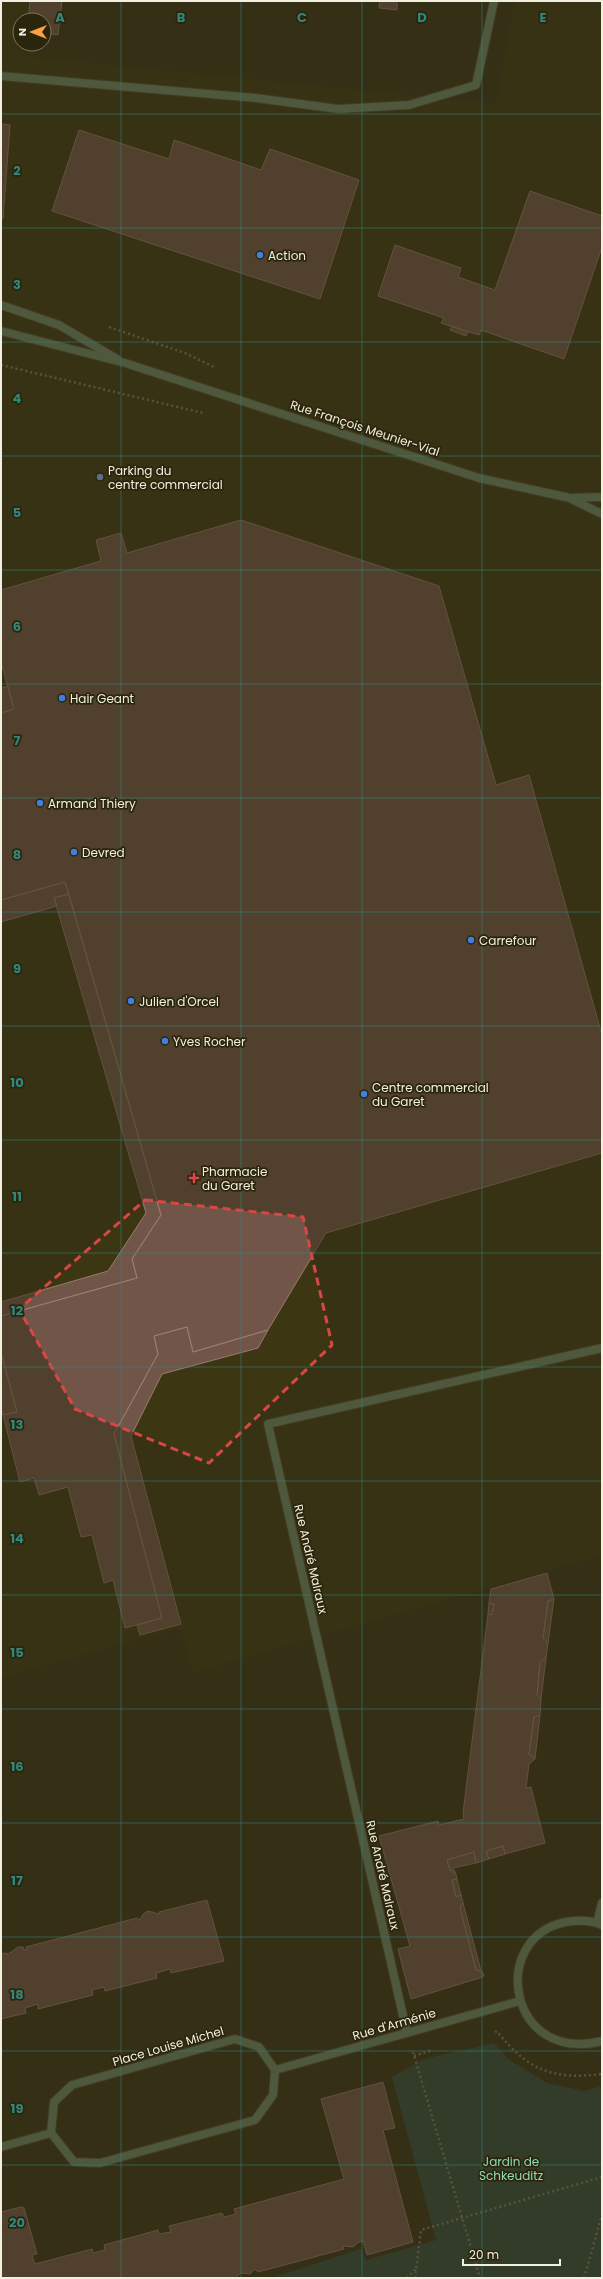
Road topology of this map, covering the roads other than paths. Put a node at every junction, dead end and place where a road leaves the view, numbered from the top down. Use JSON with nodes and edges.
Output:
{"nodes":[{"id":1,"x":494,"y":1,"type":"edge"},
{"id":2,"x":1,"y":76,"type":"edge"},
{"id":3,"x":1,"y":305,"type":"edge"},
{"id":4,"x":1,"y":331,"type":"edge"},
{"id":5,"x":125,"y":363,"type":"junction"},
{"id":6,"x":602,"y":497,"type":"edge"},
{"id":7,"x":570,"y":498,"type":"junction"},
{"id":8,"x":602,"y":514,"type":"edge"},
{"id":9,"x":602,"y":1348,"type":"edge"},
{"id":10,"x":602,"y":1904,"type":"edge"},
{"id":11,"x":599,"y":1924,"type":"edge"},
{"id":12,"x":520,"y":2001,"type":"junction"},
{"id":13,"x":407,"y":2033,"type":"junction"},
{"id":14,"x":602,"y":2041,"type":"edge"},
{"id":15,"x":275,"y":2070,"type":"junction"},
{"id":16,"x":51,"y":2133,"type":"junction"},
{"id":17,"x":1,"y":2147,"type":"edge"}],
"edges":[{"from":1,"to":2,"type":"street"},
{"from":3,"to":5,"type":"street","name":"Rue François Meunier-Vial"},
{"from":4,"to":5,"type":"street","name":"Rue François Meunier-Vial"},
{"from":5,"to":7,"type":"street","name":"Rue François Meunier-Vial"},
{"from":6,"to":7,"type":"street","name":"Rue François Meunier-Vial"},
{"from":7,"to":8,"type":"street"},
{"from":9,"to":13,"type":"street","name":"Rue André Malraux"},
{"from":10,"to":11,"type":"street"},
{"from":11,"to":12,"type":"street"},
{"from":12,"to":13,"type":"street","name":"Rue d'Arménie"},
{"from":12,"to":14,"type":"street"},
{"from":13,"to":15,"type":"street","name":"Rue d'Arménie"},
{"from":15,"to":16,"type":"street","name":"Place Louise Michel"},
{"from":15,"to":16,"type":"street"},
{"from":16,"to":17,"type":"street"}]}
